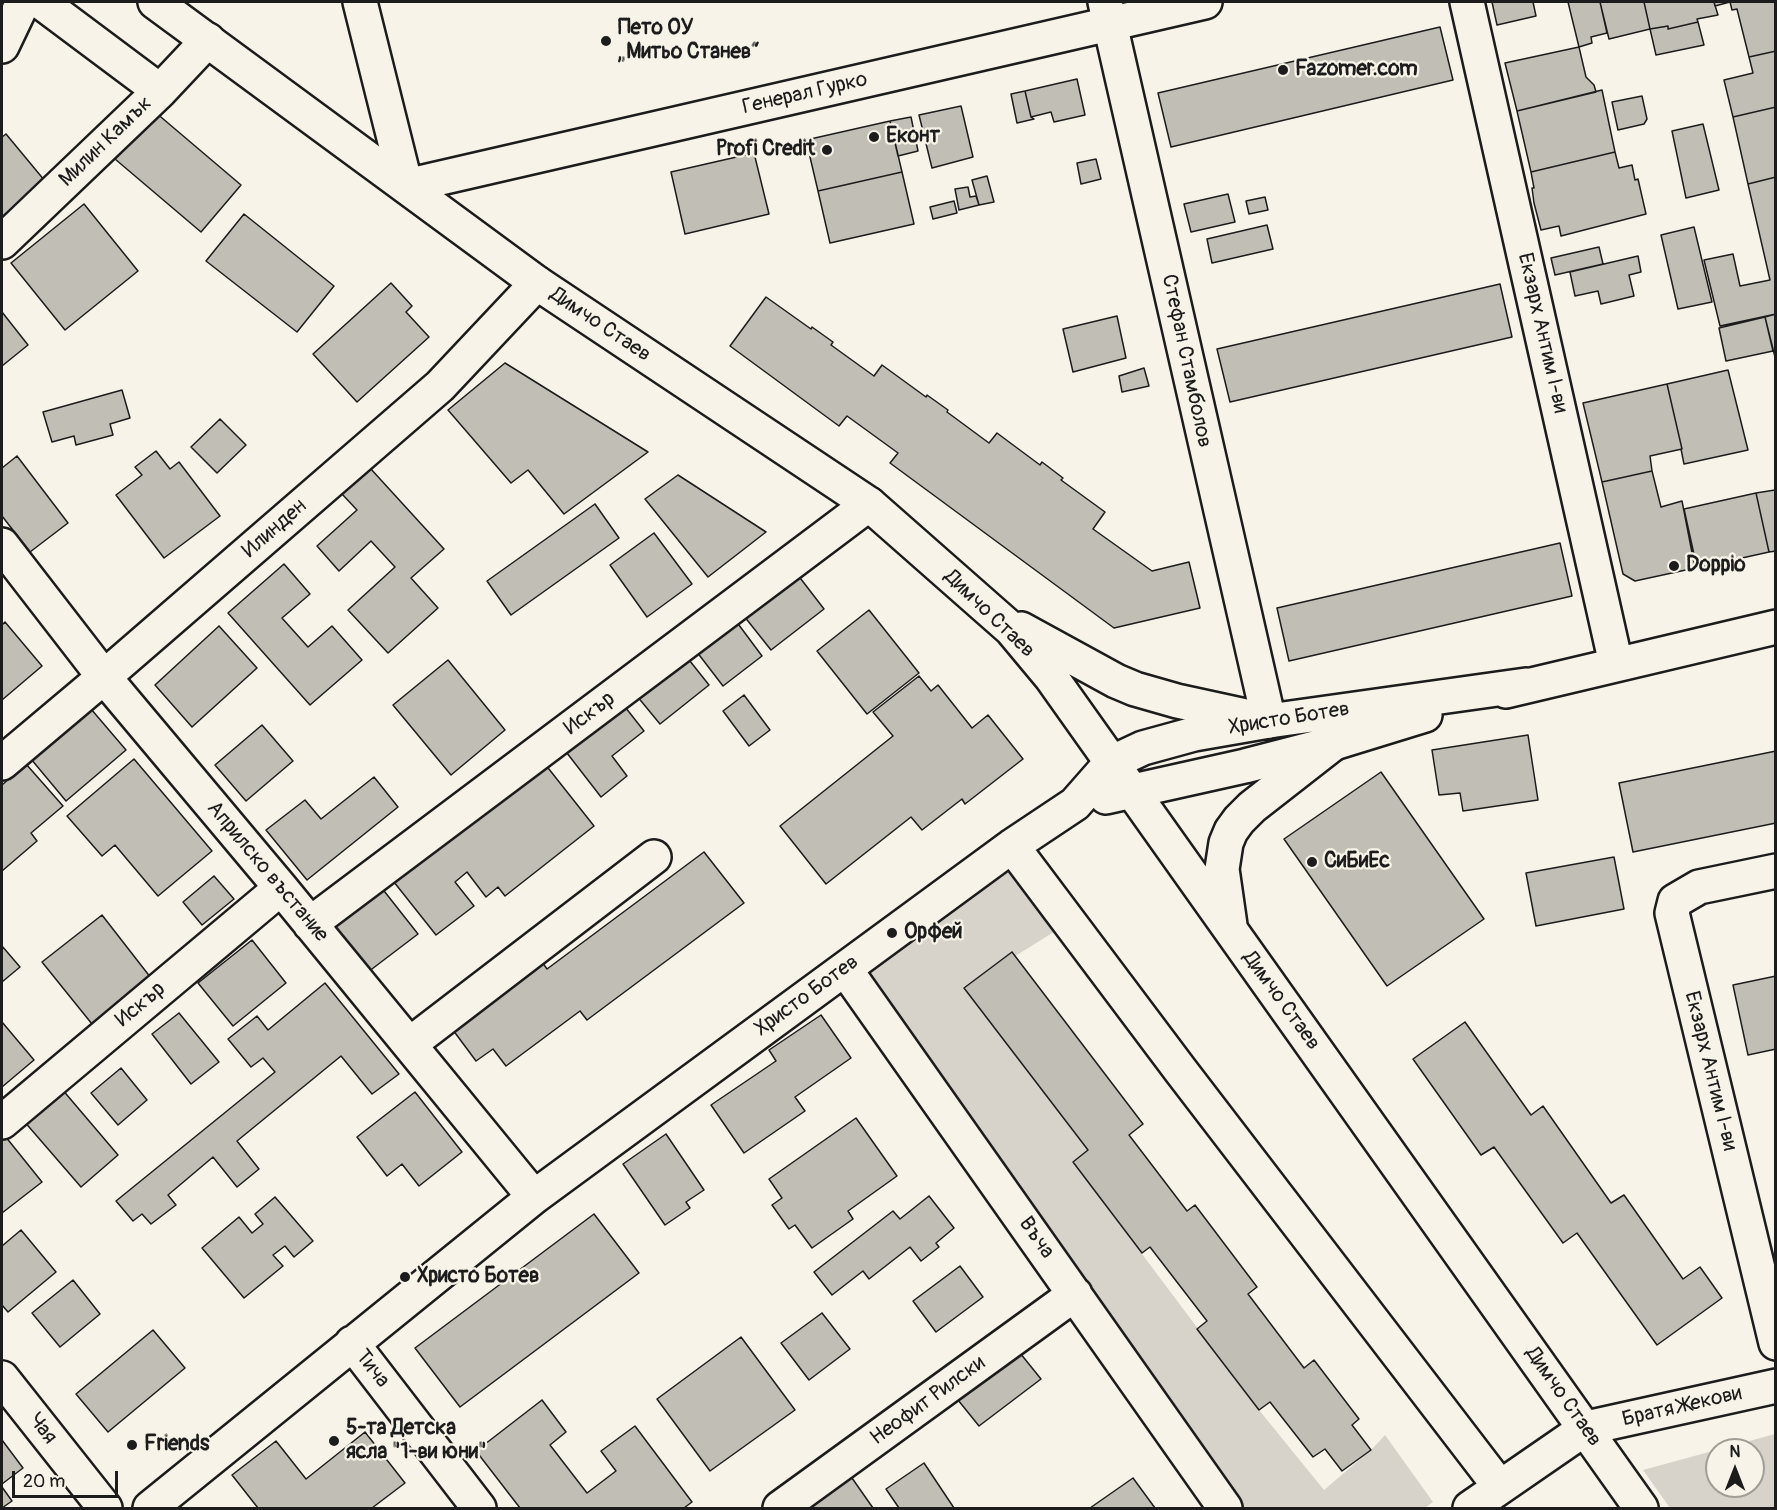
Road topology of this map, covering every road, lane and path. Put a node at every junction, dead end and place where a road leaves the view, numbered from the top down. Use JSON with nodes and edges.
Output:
{"nodes":[{"id":1,"x":23,"y":2,"type":"edge"},
{"id":2,"x":40,"y":2,"type":"edge"},
{"id":3,"x":155,"y":2,"type":"edge"},
{"id":4,"x":360,"y":2,"type":"edge"},
{"id":5,"x":1205,"y":2,"type":"edge"},
{"id":6,"x":1467,"y":2,"type":"edge"},
{"id":7,"x":1107,"y":12,"type":"edge"},
{"id":8,"x":208,"y":40,"type":"junction"},
{"id":9,"x":2,"y":46,"type":"edge"},
{"id":10,"x":160,"y":91,"type":"junction"},
{"id":11,"x":406,"y":186,"type":"junction"},
{"id":12,"x":2,"y":242,"type":"edge"},
{"id":13,"x":537,"y":283,"type":"junction"},
{"id":14,"x":869,"y":504,"type":"junction"},
{"id":15,"x":2,"y":545,"type":"edge"},
{"id":16,"x":998,"y":617,"type":"junction"},
{"id":17,"x":1776,"y":627,"type":"edge"},
{"id":18,"x":1616,"y":664,"type":"junction"},
{"id":19,"x":104,"y":677,"type":"junction"},
{"id":20,"x":1526,"y":685,"type":"junction"},
{"id":21,"x":1269,"y":721,"type":"junction"},
{"id":22,"x":1334,"y":743,"type":"junction"},
{"id":23,"x":2,"y":763,"type":"edge"},
{"id":24,"x":1111,"y":763,"type":"junction"},
{"id":25,"x":1132,"y":791,"type":"junction"},
{"id":26,"x":1075,"y":804,"type":"junction"},
{"id":27,"x":1012,"y":846,"type":"junction"},
{"id":28,"x":654,"y":856,"type":"dead end"},
{"id":29,"x":1776,"y":871,"type":"edge"},
{"id":30,"x":281,"y":888,"type":"junction"},
{"id":31,"x":310,"y":924,"type":"junction"},
{"id":32,"x":1230,"y":930,"type":"junction"},
{"id":33,"x":845,"y":969,"type":"junction"},
{"id":34,"x":410,"y":1044,"type":"junction"},
{"id":35,"x":2,"y":1122,"type":"edge"},
{"id":36,"x":534,"y":1197,"type":"junction"},
{"id":37,"x":1075,"y":1294,"type":"junction"},
{"id":38,"x":352,"y":1343,"type":"junction"},
{"id":39,"x":1776,"y":1343,"type":"edge"},
{"id":40,"x":2,"y":1378,"type":"edge"},
{"id":41,"x":1776,"y":1386,"type":"edge"},
{"id":42,"x":1586,"y":1428,"type":"junction"},
{"id":43,"x":1500,"y":1488,"type":"junction"},
{"id":44,"x":105,"y":1509,"type":"edge"},
{"id":45,"x":150,"y":1509,"type":"edge"},
{"id":46,"x":479,"y":1509,"type":"edge"},
{"id":47,"x":780,"y":1509,"type":"edge"},
{"id":48,"x":1225,"y":1509,"type":"edge"},
{"id":49,"x":1470,"y":1509,"type":"edge"},
{"id":50,"x":1641,"y":1509,"type":"edge"}],
"edges":[{"from":1,"to":9,"type":"street"},
{"from":2,"to":10,"type":"street"},
{"from":3,"to":8,"type":"street","name":"Димчо Стаев"},
{"from":4,"to":11,"type":"street"},
{"from":5,"to":7,"type":"street","name":"Генерал Гурко"},
{"from":6,"to":18,"type":"street","name":"Екзарх Антим I-ви"},
{"from":7,"to":11,"type":"street","name":"Генерал Гурко"},
{"from":7,"to":21,"type":"street","name":"Стефан Стамболов"},
{"from":8,"to":10,"type":"street","name":"Милин Камък"},
{"from":8,"to":11,"type":"street","name":"Димчо Стаев"},
{"from":10,"to":12,"type":"street","name":"Милин Камък"},
{"from":11,"to":13,"type":"street","name":"Димчо Стаев"},
{"from":13,"to":14,"type":"street","name":"Димчо Стаев"},
{"from":13,"to":19,"type":"street","name":"Илинден"},
{"from":14,"to":16,"type":"street","name":"Димчо Стаев"},
{"from":14,"to":31,"type":"street","name":"Искър"},
{"from":15,"to":19,"type":"street","name":"Априлско въстание"},
{"from":16,"to":21,"type":"street"},
{"from":16,"to":24,"type":"street","name":"Димчо Стаев"},
{"from":17,"to":18,"type":"street","name":"Христо Ботев"},
{"from":18,"to":20,"type":"street","name":"Христо Ботев"},
{"from":19,"to":23,"type":"street","name":"Илинден"},
{"from":19,"to":30,"type":"street","name":"Априлско въстание"},
{"from":20,"to":21,"type":"street","name":"Христо Ботев"},
{"from":20,"to":22,"type":"street","name":"Христо Ботев"},
{"from":21,"to":24,"type":"street","name":"Христо Ботев"},
{"from":22,"to":25,"type":"street","name":"Христо Ботев"},
{"from":22,"to":32,"type":"street"},
{"from":24,"to":25,"type":"street","name":"Димчо Стаев"},
{"from":24,"to":26,"type":"street","name":"Христо Ботев"},
{"from":25,"to":26,"type":"street","name":"Христо Ботев"},
{"from":25,"to":32,"type":"street","name":"Димчо Стаев"},
{"from":26,"to":27,"type":"street","name":"Христо Ботев"},
{"from":27,"to":33,"type":"street","name":"Христо Ботев"},
{"from":27,"to":43,"type":"street"},
{"from":28,"to":34,"type":"street"},
{"from":29,"to":39,"type":"street","name":"Екзарх Антим I-ви"},
{"from":30,"to":31,"type":"street","name":"Априлско въстание"},
{"from":30,"to":35,"type":"street","name":"Искър"},
{"from":31,"to":34,"type":"street","name":"Априлско въстание"},
{"from":32,"to":42,"type":"street","name":"Димчо Стаев"},
{"from":33,"to":36,"type":"street","name":"Христо Ботев"},
{"from":33,"to":37,"type":"street","name":"Въча"},
{"from":34,"to":36,"type":"street","name":"Априлско въстание"},
{"from":36,"to":38,"type":"street","name":"Христо Ботев"},
{"from":37,"to":47,"type":"street","name":"Неофит Рилски"},
{"from":37,"to":48,"type":"street","name":"Въча"},
{"from":38,"to":45,"type":"street","name":"Христо Ботев"},
{"from":38,"to":46,"type":"street","name":"Тича"},
{"from":40,"to":44,"type":"street","name":"Чая"},
{"from":41,"to":42,"type":"street","name":"Братя Жекови"},
{"from":42,"to":43,"type":"street","name":"Братя Жекови"},
{"from":42,"to":50,"type":"street","name":"Димчо Стаев"},
{"from":43,"to":49,"type":"street","name":"Братя Жекови"}]}
